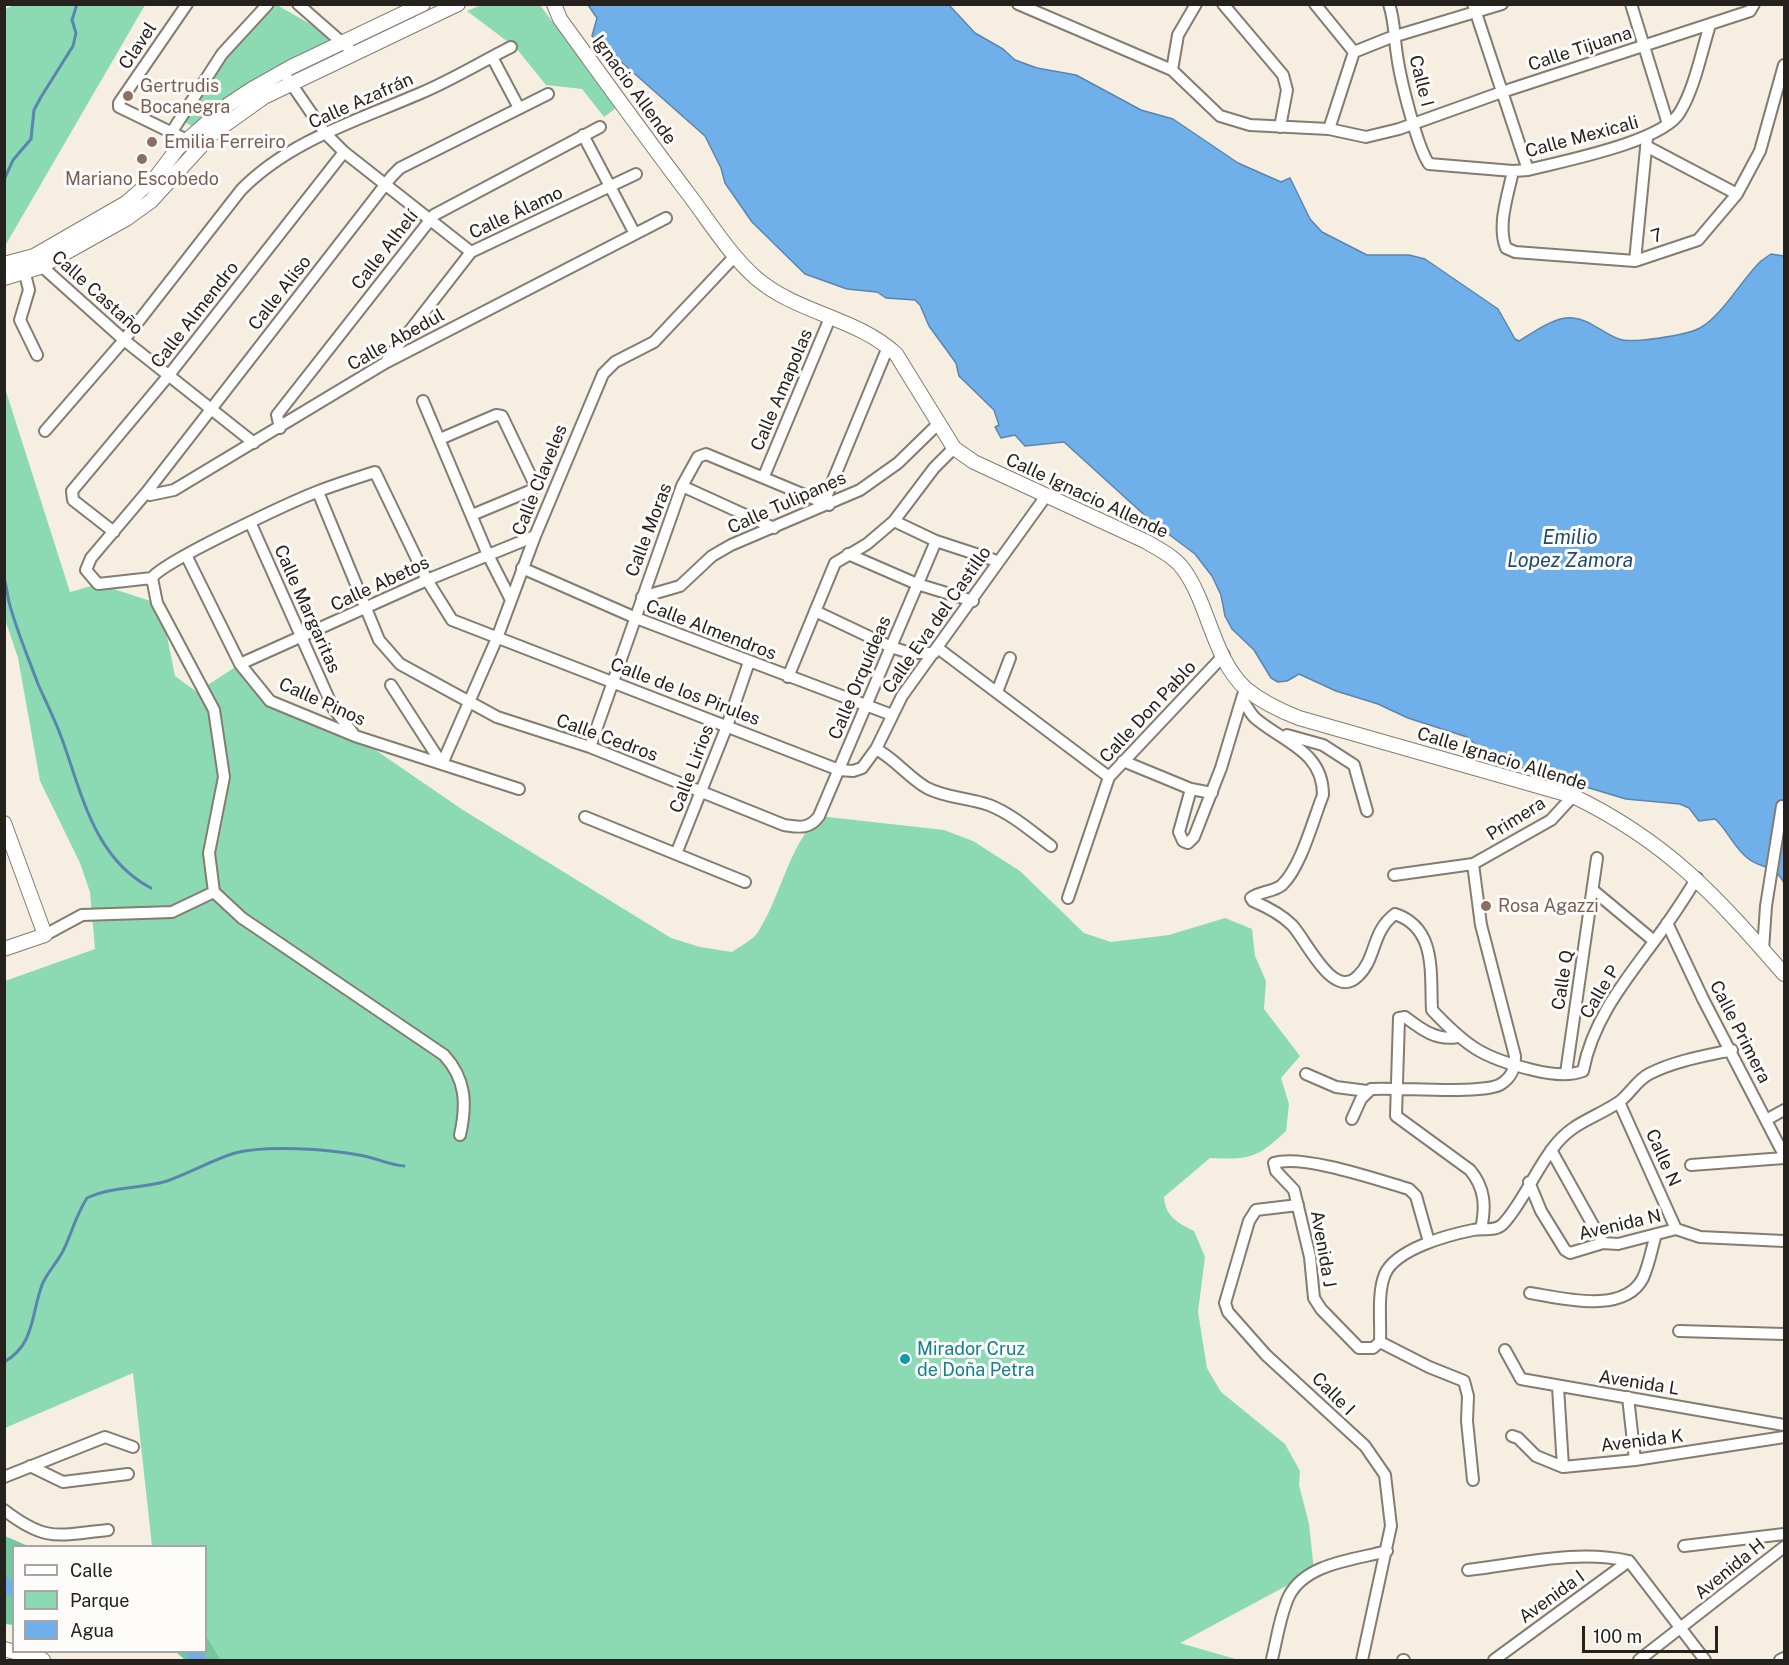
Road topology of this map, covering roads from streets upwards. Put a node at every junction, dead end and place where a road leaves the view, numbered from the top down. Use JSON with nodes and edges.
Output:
{"nodes":[{"id":1,"x":187,"y":4,"type":"edge"},
{"id":2,"x":268,"y":4,"type":"edge"},
{"id":3,"x":423,"y":4,"type":"edge"},
{"id":4,"x":458,"y":4,"type":"edge"},
{"id":5,"x":1018,"y":4,"type":"edge"},
{"id":6,"x":1196,"y":4,"type":"edge"},
{"id":7,"x":1223,"y":4,"type":"edge"},
{"id":8,"x":1315,"y":4,"type":"edge"},
{"id":9,"x":1389,"y":4,"type":"edge"},
{"id":10,"x":1502,"y":4,"type":"edge"},
{"id":11,"x":1631,"y":4,"type":"edge"},
{"id":12,"x":302,"y":5,"type":"edge"},
{"id":13,"x":1754,"y":5,"type":"edge"},
{"id":14,"x":553,"y":6,"type":"edge"},
{"id":15,"x":1474,"y":9,"type":"edge"},
{"id":16,"x":1710,"y":25,"type":"junction"},
{"id":17,"x":1397,"y":36,"type":"junction"},
{"id":18,"x":345,"y":44,"type":"junction"},
{"id":19,"x":1644,"y":46,"type":"junction"},
{"id":20,"x":511,"y":47,"type":"dead end"},
{"id":21,"x":1354,"y":52,"type":"junction"},
{"id":22,"x":355,"y":54,"type":"junction"},
{"id":23,"x":492,"y":57,"type":"junction"},
{"id":24,"x":1785,"y":65,"type":"edge"},
{"id":25,"x":1172,"y":70,"type":"junction"},
{"id":26,"x":287,"y":77,"type":"junction"},
{"id":27,"x":1502,"y":92,"type":"junction"},
{"id":28,"x":548,"y":94,"type":"dead end"},
{"id":29,"x":519,"y":108,"type":"junction"},
{"id":30,"x":1414,"y":122,"type":"junction"},
{"id":31,"x":1668,"y":124,"type":"junction"},
{"id":32,"x":600,"y":127,"type":"dead end"},
{"id":33,"x":1280,"y":127,"type":"junction"},
{"id":34,"x":1329,"y":129,"type":"junction"},
{"id":35,"x":171,"y":132,"type":"junction"},
{"id":36,"x":325,"y":132,"type":"junction"},
{"id":37,"x":583,"y":135,"type":"junction"},
{"id":38,"x":187,"y":140,"type":"junction"},
{"id":39,"x":1646,"y":142,"type":"junction"},
{"id":40,"x":344,"y":152,"type":"junction"},
{"id":41,"x":1429,"y":164,"type":"joint"},
{"id":42,"x":1528,"y":170,"type":"junction"},
{"id":43,"x":1513,"y":171,"type":"junction"},
{"id":44,"x":636,"y":174,"type":"dead end"},
{"id":45,"x":386,"y":184,"type":"junction"},
{"id":46,"x":611,"y":187,"type":"junction"},
{"id":47,"x":1737,"y":194,"type":"junction"},
{"id":48,"x":689,"y":195,"type":"joint"},
{"id":49,"x":430,"y":218,"type":"junction"},
{"id":50,"x":666,"y":218,"type":"dead end"},
{"id":51,"x":635,"y":234,"type":"junction"},
{"id":52,"x":471,"y":252,"type":"junction"},
{"id":53,"x":735,"y":256,"type":"junction"},
{"id":54,"x":1635,"y":261,"type":"junction"},
{"id":55,"x":4,"y":264,"type":"edge"},
{"id":56,"x":30,"y":264,"type":"junction"},
{"id":57,"x":4,"y":278,"type":"edge"},
{"id":58,"x":830,"y":318,"type":"junction"},
{"id":59,"x":124,"y":340,"type":"junction"},
{"id":60,"x":888,"y":347,"type":"junction"},
{"id":61,"x":37,"y":356,"type":"dead end"},
{"id":62,"x":385,"y":363,"type":"junction"},
{"id":63,"x":169,"y":375,"type":"junction"},
{"id":64,"x":423,"y":401,"type":"dead end"},
{"id":65,"x":212,"y":409,"type":"junction"},
{"id":66,"x":938,"y":424,"type":"junction"},
{"id":67,"x":280,"y":428,"type":"junction"},
{"id":68,"x":45,"y":431,"type":"dead end"},
{"id":69,"x":440,"y":439,"type":"junction"},
{"id":70,"x":254,"y":443,"type":"junction"},
{"id":71,"x":954,"y":448,"type":"junction"},
{"id":72,"x":764,"y":476,"type":"junction"},
{"id":73,"x":534,"y":485,"type":"junction"},
{"id":74,"x":682,"y":486,"type":"junction"},
{"id":75,"x":318,"y":492,"type":"junction"},
{"id":76,"x":146,"y":493,"type":"junction"},
{"id":77,"x":552,"y":494,"type":"junction"},
{"id":78,"x":1046,"y":496,"type":"junction"},
{"id":79,"x":827,"y":504,"type":"junction"},
{"id":80,"x":472,"y":515,"type":"junction"},
{"id":81,"x":894,"y":521,"type":"junction"},
{"id":82,"x":251,"y":524,"type":"junction"},
{"id":83,"x":774,"y":528,"type":"junction"},
{"id":84,"x":114,"y":532,"type":"junction"},
{"id":85,"x":534,"y":536,"type":"junction"},
{"id":86,"x":936,"y":541,"type":"junction"},
{"id":87,"x":849,"y":554,"type":"junction"},
{"id":88,"x":186,"y":555,"type":"junction"},
{"id":89,"x":488,"y":555,"type":"junction"},
{"id":90,"x":997,"y":561,"type":"junction"},
{"id":91,"x":522,"y":568,"type":"junction"},
{"id":92,"x":152,"y":578,"type":"junction"},
{"id":93,"x":427,"y":580,"type":"junction"},
{"id":94,"x":917,"y":584,"type":"junction"},
{"id":95,"x":642,"y":597,"type":"junction"},
{"id":96,"x":510,"y":598,"type":"junction"},
{"id":97,"x":973,"y":601,"type":"junction"},
{"id":98,"x":366,"y":609,"type":"junction"},
{"id":99,"x":815,"y":611,"type":"junction"},
{"id":100,"x":636,"y":618,"type":"junction"},
{"id":101,"x":303,"y":637,"type":"junction"},
{"id":102,"x":497,"y":638,"type":"junction"},
{"id":103,"x":891,"y":646,"type":"junction"},
{"id":104,"x":937,"y":651,"type":"junction"},
{"id":105,"x":1224,"y":656,"type":"junction"},
{"id":106,"x":1010,"y":658,"type":"dead end"},
{"id":107,"x":748,"y":662,"type":"junction"},
{"id":108,"x":240,"y":664,"type":"junction"},
{"id":109,"x":788,"y":677,"type":"junction"},
{"id":110,"x":611,"y":681,"type":"junction"},
{"id":111,"x":391,"y":685,"type":"dead end"},
{"id":112,"x":996,"y":692,"type":"junction"},
{"id":113,"x":1243,"y":693,"type":"junction"},
{"id":114,"x":469,"y":704,"type":"junction"},
{"id":115,"x":866,"y":705,"type":"junction"},
{"id":116,"x":892,"y":715,"type":"junction"},
{"id":117,"x":727,"y":726,"type":"junction"},
{"id":118,"x":1279,"y":733,"type":"junction"},
{"id":119,"x":355,"y":736,"type":"junction"},
{"id":120,"x":590,"y":747,"type":"junction"},
{"id":121,"x":876,"y":748,"type":"junction"},
{"id":122,"x":1123,"y":761,"type":"junction"},
{"id":123,"x":442,"y":764,"type":"junction"},
{"id":124,"x":862,"y":768,"type":"joint"},
{"id":125,"x":839,"y":770,"type":"junction"},
{"id":126,"x":1109,"y":777,"type":"junction"},
{"id":127,"x":519,"y":789,"type":"dead end"},
{"id":128,"x":1191,"y":789,"type":"junction"},
{"id":129,"x":702,"y":791,"type":"junction"},
{"id":130,"x":1212,"y":793,"type":"junction"},
{"id":131,"x":1573,"y":796,"type":"junction"},
{"id":132,"x":1782,"y":806,"type":"dead end"},
{"id":133,"x":1367,"y":811,"type":"dead end"},
{"id":134,"x":585,"y":817,"type":"dead end"},
{"id":135,"x":4,"y":823,"type":"edge"},
{"id":136,"x":810,"y":826,"type":"joint"},
{"id":137,"x":1051,"y":846,"type":"dead end"},
{"id":138,"x":676,"y":854,"type":"junction"},
{"id":139,"x":1597,"y":858,"type":"dead end"},
{"id":140,"x":1473,"y":864,"type":"junction"},
{"id":141,"x":1394,"y":875,"type":"dead end"},
{"id":142,"x":1697,"y":878,"type":"junction"},
{"id":143,"x":745,"y":882,"type":"dead end"},
{"id":144,"x":1594,"y":891,"type":"junction"},
{"id":145,"x":214,"y":892,"type":"junction"},
{"id":146,"x":1068,"y":897,"type":"dead end"},
{"id":147,"x":1667,"y":923,"type":"junction"},
{"id":148,"x":45,"y":935,"type":"junction"},
{"id":149,"x":1654,"y":941,"type":"junction"},
{"id":150,"x":4,"y":950,"type":"edge"},
{"id":151,"x":1763,"y":950,"type":"junction"},
{"id":152,"x":1785,"y":975,"type":"edge"},
{"id":153,"x":1457,"y":1037,"type":"junction"},
{"id":154,"x":1732,"y":1050,"type":"junction"},
{"id":155,"x":1515,"y":1066,"type":"junction"},
{"id":156,"x":1566,"y":1073,"type":"junction"},
{"id":157,"x":1306,"y":1074,"type":"dead end"},
{"id":158,"x":1398,"y":1087,"type":"junction"},
{"id":159,"x":1366,"y":1091,"type":"junction"},
{"id":160,"x":1619,"y":1102,"type":"junction"},
{"id":161,"x":1785,"y":1110,"type":"edge"},
{"id":162,"x":1352,"y":1119,"type":"dead end"},
{"id":163,"x":1766,"y":1120,"type":"junction"},
{"id":164,"x":460,"y":1135,"type":"dead end"},
{"id":165,"x":1551,"y":1150,"type":"junction"},
{"id":166,"x":1785,"y":1156,"type":"edge"},
{"id":167,"x":1690,"y":1165,"type":"dead end"},
{"id":168,"x":1529,"y":1182,"type":"junction"},
{"id":169,"x":1298,"y":1204,"type":"junction"},
{"id":170,"x":1676,"y":1228,"type":"junction"},
{"id":171,"x":1480,"y":1229,"type":"junction"},
{"id":172,"x":1656,"y":1234,"type":"junction"},
{"id":173,"x":1785,"y":1241,"type":"edge"},
{"id":174,"x":1429,"y":1242,"type":"junction"},
{"id":175,"x":1603,"y":1243,"type":"junction"},
{"id":176,"x":1530,"y":1293,"type":"dead end"},
{"id":177,"x":1679,"y":1331,"type":"dead end"},
{"id":178,"x":1785,"y":1334,"type":"edge"},
{"id":179,"x":1380,"y":1342,"type":"junction"},
{"id":180,"x":1505,"y":1350,"type":"dead end"},
{"id":181,"x":1558,"y":1387,"type":"junction"},
{"id":182,"x":1628,"y":1397,"type":"junction"},
{"id":183,"x":1785,"y":1425,"type":"edge"},
{"id":184,"x":1512,"y":1436,"type":"dead end"},
{"id":185,"x":1785,"y":1437,"type":"edge"},
{"id":186,"x":133,"y":1447,"type":"dead end"},
{"id":187,"x":1635,"y":1460,"type":"junction"},
{"id":188,"x":30,"y":1466,"type":"junction"},
{"id":189,"x":1563,"y":1467,"type":"junction"},
{"id":190,"x":128,"y":1474,"type":"dead end"},
{"id":191,"x":4,"y":1477,"type":"edge"},
{"id":192,"x":1473,"y":1480,"type":"dead end"},
{"id":193,"x":4,"y":1510,"type":"edge"},
{"id":194,"x":108,"y":1530,"type":"dead end"},
{"id":195,"x":1785,"y":1534,"type":"edge"},
{"id":196,"x":1684,"y":1546,"type":"dead end"},
{"id":197,"x":1785,"y":1547,"type":"edge"},
{"id":198,"x":1387,"y":1551,"type":"junction"},
{"id":199,"x":1629,"y":1561,"type":"junction"},
{"id":200,"x":1468,"y":1570,"type":"dead end"},
{"id":201,"x":1682,"y":1629,"type":"junction"},
{"id":202,"x":19,"y":1653,"type":"edge"},
{"id":203,"x":1785,"y":1658,"type":"edge"},
{"id":204,"x":1272,"y":1659,"type":"edge"},
{"id":205,"x":43,"y":1660,"type":"edge"},
{"id":206,"x":1362,"y":1660,"type":"edge"},
{"id":207,"x":1494,"y":1660,"type":"edge"},
{"id":208,"x":1639,"y":1660,"type":"edge"},
{"id":209,"x":1706,"y":1660,"type":"edge"},
{"id":210,"x":1780,"y":1660,"type":"edge"}],
"edges":[{"from":1,"to":35,"type":"street","name":"Clavel"},
{"from":2,"to":35,"type":"street"},
{"from":3,"to":18,"type":"street"},
{"from":4,"to":22,"type":"street"},
{"from":5,"to":25,"type":"street"},
{"from":6,"to":25,"type":"street"},
{"from":7,"to":33,"type":"street"},
{"from":8,"to":21,"type":"street"},
{"from":9,"to":17,"type":"street","name":"Calle I"},
{"from":10,"to":15,"type":"street"},
{"from":11,"to":19,"type":"street"},
{"from":12,"to":18,"type":"street"},
{"from":13,"to":16,"type":"street","name":"Calle Tijuana"},
{"from":14,"to":48,"type":"street","name":"Ignacio Allende"},
{"from":15,"to":17,"type":"street"},
{"from":15,"to":27,"type":"street"},
{"from":16,"to":19,"type":"street","name":"Calle Tijuana"},
{"from":16,"to":31,"type":"street","name":"Calle Mexicali"},
{"from":17,"to":21,"type":"street"},
{"from":17,"to":30,"type":"street","name":"Calle I"},
{"from":18,"to":22,"type":"street"},
{"from":18,"to":26,"type":"street"},
{"from":19,"to":27,"type":"street","name":"Calle Tijuana"},
{"from":19,"to":31,"type":"street"},
{"from":20,"to":23,"type":"street","name":"Calle Azafrán"},
{"from":21,"to":34,"type":"street"},
{"from":22,"to":26,"type":"street"},
{"from":23,"to":29,"type":"street"},
{"from":23,"to":36,"type":"street","name":"Calle Azafrán"},
{"from":24,"to":47,"type":"street","name":"7"},
{"from":25,"to":33,"type":"street","name":"Calle Tijuana"},
{"from":26,"to":36,"type":"street"},
{"from":26,"to":38,"type":"street"},
{"from":26,"to":56,"type":"street"},
{"from":27,"to":30,"type":"street","name":"Calle Tijuana"},
{"from":27,"to":42,"type":"street"},
{"from":28,"to":29,"type":"street","name":"Calle Aliso"},
{"from":29,"to":45,"type":"street","name":"Calle Aliso"},
{"from":30,"to":34,"type":"street","name":"Calle Tijuana"},
{"from":30,"to":41,"type":"street","name":"Calle I"},
{"from":31,"to":39,"type":"street","name":"Calle Mexicali"},
{"from":32,"to":37,"type":"street","name":"Calle Alhelí"},
{"from":33,"to":34,"type":"street","name":"Calle Tijuana"},
{"from":35,"to":38,"type":"street"},
{"from":36,"to":40,"type":"street"},
{"from":36,"to":59,"type":"street","name":"Calle Azafrán"},
{"from":37,"to":46,"type":"street"},
{"from":37,"to":49,"type":"street","name":"Calle Alhelí"},
{"from":38,"to":56,"type":"street"},
{"from":39,"to":42,"type":"street","name":"Calle Mexicali"},
{"from":39,"to":47,"type":"street"},
{"from":39,"to":54,"type":"street"},
{"from":40,"to":45,"type":"street"},
{"from":40,"to":63,"type":"street","name":"Calle Almendro"},
{"from":41,"to":43,"type":"street","name":"Calle Mexicali"},
{"from":42,"to":43,"type":"street","name":"Calle Mexicali"},
{"from":43,"to":54,"type":"street","name":"7"},
{"from":44,"to":46,"type":"street","name":"Calle Álamo"},
{"from":45,"to":49,"type":"street"},
{"from":45,"to":65,"type":"street","name":"Calle Aliso"},
{"from":46,"to":51,"type":"street"},
{"from":46,"to":52,"type":"street","name":"Calle Álamo"},
{"from":47,"to":54,"type":"street","name":"7"},
{"from":48,"to":53,"type":"street","name":"Calle Ignacio Allende"},
{"from":49,"to":52,"type":"street"},
{"from":49,"to":67,"type":"street","name":"Calle Alhelí"},
{"from":50,"to":51,"type":"street","name":"Calle Abedul"},
{"from":51,"to":62,"type":"street","name":"Calle Abedul"},
{"from":52,"to":62,"type":"street","name":"Calle Álamo"},
{"from":53,"to":58,"type":"street","name":"Calle Ignacio Allende"},
{"from":53,"to":77,"type":"street","name":"Calle Claveles"},
{"from":55,"to":56,"type":"street"},
{"from":56,"to":57,"type":"street"},
{"from":56,"to":59,"type":"street","name":"Calle Castaño"},
{"from":56,"to":61,"type":"street"},
{"from":58,"to":60,"type":"street","name":"Calle Ignacio Allende"},
{"from":58,"to":72,"type":"street","name":"Calle Amapolas"},
{"from":59,"to":63,"type":"street","name":"Calle Castaño"},
{"from":59,"to":68,"type":"street","name":"Calle Azafrán"},
{"from":60,"to":66,"type":"street","name":"Calle Ignacio Allende"},
{"from":60,"to":79,"type":"street"},
{"from":62,"to":67,"type":"street","name":"Calle Abedul"},
{"from":63,"to":65,"type":"street","name":"Calle Castaño"},
{"from":63,"to":84,"type":"street","name":"Calle Almendro"},
{"from":64,"to":69,"type":"street"},
{"from":65,"to":70,"type":"street","name":"Calle Castaño"},
{"from":65,"to":76,"type":"street","name":"Calle Aliso"},
{"from":66,"to":71,"type":"street","name":"Calle Ignacio Allende"},
{"from":66,"to":79,"type":"street","name":"Calle Tulipanes"},
{"from":67,"to":70,"type":"street","name":"Calle Abedul"},
{"from":69,"to":73,"type":"street"},
{"from":69,"to":80,"type":"street"},
{"from":70,"to":76,"type":"street","name":"Calle Abedul"},
{"from":71,"to":78,"type":"street","name":"Calle Ignacio Allende"},
{"from":71,"to":81,"type":"street"},
{"from":72,"to":74,"type":"street","name":"Calle Moras"},
{"from":72,"to":79,"type":"street","name":"Calle Moras"},
{"from":73,"to":77,"type":"street"},
{"from":73,"to":80,"type":"street"},
{"from":74,"to":83,"type":"street"},
{"from":74,"to":95,"type":"street","name":"Calle Moras"},
{"from":75,"to":82,"type":"street"},
{"from":75,"to":93,"type":"street","name":"Calle de los Pirules"},
{"from":75,"to":98,"type":"street","name":"Calle Cedros"},
{"from":76,"to":84,"type":"street","name":"Calle Aliso"},
{"from":77,"to":85,"type":"street","name":"Calle Claveles"},
{"from":78,"to":90,"type":"street","name":"Calle Eva del Castillo"},
{"from":78,"to":105,"type":"street","name":"Calle Ignacio Allende"},
{"from":79,"to":83,"type":"street","name":"Calle Tulipanes"},
{"from":80,"to":89,"type":"street"},
{"from":81,"to":86,"type":"street"},
{"from":81,"to":87,"type":"street"},
{"from":82,"to":88,"type":"street"},
{"from":82,"to":101,"type":"street","name":"Calle Margaritas"},
{"from":83,"to":95,"type":"street","name":"Calle Tulipanes"},
{"from":84,"to":92,"type":"street","name":"Calle Aliso"},
{"from":85,"to":89,"type":"street","name":"Calle Abetos"},
{"from":85,"to":91,"type":"street","name":"Calle Claveles"},
{"from":86,"to":90,"type":"street"},
{"from":86,"to":94,"type":"street","name":"Calle Orquídeas"},
{"from":87,"to":94,"type":"street"},
{"from":87,"to":99,"type":"street"},
{"from":88,"to":92,"type":"street"},
{"from":88,"to":108,"type":"street","name":"Calle Pinos"},
{"from":89,"to":93,"type":"street","name":"Calle Abetos"},
{"from":89,"to":96,"type":"street"},
{"from":90,"to":97,"type":"street","name":"Calle Eva del Castillo"},
{"from":91,"to":96,"type":"street","name":"Calle Claveles"},
{"from":91,"to":100,"type":"street","name":"Calle Almendros"},
{"from":92,"to":145,"type":"street"},
{"from":93,"to":98,"type":"street","name":"Calle Abetos"},
{"from":93,"to":102,"type":"street","name":"Calle de los Pirules"},
{"from":94,"to":97,"type":"street"},
{"from":94,"to":103,"type":"street","name":"Calle Orquídeas"},
{"from":95,"to":100,"type":"street","name":"Calle Moras"},
{"from":96,"to":102,"type":"street","name":"Calle Claveles"},
{"from":97,"to":104,"type":"street","name":"Calle Eva del Castillo"},
{"from":98,"to":101,"type":"street","name":"Calle Abetos"},
{"from":98,"to":114,"type":"street","name":"Calle Cedros"},
{"from":99,"to":103,"type":"street"},
{"from":99,"to":109,"type":"street"},
{"from":100,"to":107,"type":"street","name":"Calle Almendros"},
{"from":100,"to":110,"type":"street","name":"Calle Moras"},
{"from":101,"to":108,"type":"street","name":"Calle Abetos"},
{"from":101,"to":119,"type":"street","name":"Calle Margaritas"},
{"from":102,"to":110,"type":"street","name":"Calle de los Pirules"},
{"from":102,"to":114,"type":"street","name":"Calle Claveles"},
{"from":103,"to":104,"type":"street"},
{"from":103,"to":115,"type":"street","name":"Calle Orquídeas"},
{"from":104,"to":112,"type":"street"},
{"from":104,"to":116,"type":"street","name":"Calle Eva del Castillo"},
{"from":105,"to":113,"type":"street","name":"Calle Ignacio Allende"},
{"from":105,"to":122,"type":"street","name":"Calle Don Pablo"},
{"from":106,"to":112,"type":"street"},
{"from":107,"to":109,"type":"street","name":"Calle Almendros"},
{"from":107,"to":117,"type":"street","name":"Calle Lirios"},
{"from":108,"to":119,"type":"street","name":"Calle Pinos"},
{"from":109,"to":115,"type":"street","name":"Calle Almendros"},
{"from":110,"to":117,"type":"street","name":"Calle de los Pirules"},
{"from":110,"to":120,"type":"street","name":"Calle Moras"},
{"from":111,"to":123,"type":"street"},
{"from":112,"to":126,"type":"street"},
{"from":113,"to":118,"type":"street"},
{"from":113,"to":130,"type":"street"},
{"from":113,"to":131,"type":"street","name":"Calle Ignacio Allende"},
{"from":114,"to":120,"type":"street","name":"Calle Cedros"},
{"from":114,"to":123,"type":"street","name":"Calle Claveles"},
{"from":115,"to":116,"type":"street","name":"Calle Almendros"},
{"from":115,"to":125,"type":"street","name":"Calle Orquídeas"},
{"from":116,"to":121,"type":"street","name":"Calle Eva del Castillo"},
{"from":117,"to":125,"type":"street","name":"Calle de los Pirules"},
{"from":117,"to":129,"type":"street","name":"Calle Lirios"},
{"from":118,"to":133,"type":"street"},
{"from":118,"to":153,"type":"street"},
{"from":119,"to":123,"type":"street","name":"Calle Pinos"},
{"from":120,"to":129,"type":"street","name":"Calle Cedros"},
{"from":121,"to":124,"type":"street","name":"Calle Eva del Castillo"},
{"from":121,"to":137,"type":"street"},
{"from":122,"to":126,"type":"street","name":"Calle Don Pablo"},
{"from":122,"to":128,"type":"street"},
{"from":123,"to":127,"type":"street","name":"Calle Pinos"},
{"from":124,"to":125,"type":"street","name":"Calle de los Pirules"},
{"from":125,"to":136,"type":"street","name":"Calle Orquídeas"},
{"from":126,"to":146,"type":"street","name":"Calle Don Pablo"},
{"from":128,"to":130,"type":"street"},
{"from":128,"to":130,"type":"street"},
{"from":129,"to":136,"type":"street","name":"Calle Cedros"},
{"from":129,"to":138,"type":"street","name":"Calle Lirios"},
{"from":131,"to":140,"type":"street","name":"Primera"},
{"from":131,"to":142,"type":"street","name":"Calle Ignacio Allende"},
{"from":132,"to":151,"type":"street"},
{"from":134,"to":138,"type":"street"},
{"from":135,"to":148,"type":"street"},
{"from":138,"to":143,"type":"street"},
{"from":139,"to":144,"type":"street","name":"Calle Q"},
{"from":140,"to":141,"type":"street"},
{"from":140,"to":155,"type":"street"},
{"from":142,"to":147,"type":"street","name":"Calle P"},
{"from":142,"to":151,"type":"street","name":"Calle Ignacio Allende"},
{"from":144,"to":149,"type":"street"},
{"from":144,"to":156,"type":"street","name":"Calle Q"},
{"from":145,"to":148,"type":"street"},
{"from":145,"to":164,"type":"street"},
{"from":147,"to":149,"type":"street","name":"Calle P"},
{"from":147,"to":154,"type":"street","name":"Calle Primera"},
{"from":148,"to":150,"type":"street"},
{"from":149,"to":156,"type":"street","name":"Calle P"},
{"from":151,"to":152,"type":"street","name":"Calle Ignacio Allende"},
{"from":153,"to":155,"type":"street"},
{"from":153,"to":158,"type":"street"},
{"from":154,"to":160,"type":"street"},
{"from":154,"to":163,"type":"street","name":"Calle Primera"},
{"from":155,"to":156,"type":"street"},
{"from":155,"to":158,"type":"street"},
{"from":157,"to":159,"type":"street"},
{"from":158,"to":159,"type":"street"},
{"from":158,"to":171,"type":"street"},
{"from":159,"to":162,"type":"street"},
{"from":160,"to":165,"type":"street"},
{"from":160,"to":170,"type":"street","name":"Calle N"},
{"from":161,"to":163,"type":"street"},
{"from":163,"to":166,"type":"street","name":"Calle Primera"},
{"from":165,"to":168,"type":"street"},
{"from":165,"to":175,"type":"street"},
{"from":166,"to":167,"type":"street"},
{"from":168,"to":171,"type":"street"},
{"from":168,"to":175,"type":"street","name":"Avenida N"},
{"from":169,"to":174,"type":"street","name":"Avenida J"},
{"from":169,"to":179,"type":"street","name":"Avenida J"},
{"from":169,"to":198,"type":"street","name":"Calle I"},
{"from":170,"to":172,"type":"street","name":"Avenida N"},
{"from":170,"to":173,"type":"street","name":"Avenida N"},
{"from":171,"to":174,"type":"street"},
{"from":172,"to":175,"type":"street","name":"Avenida N"},
{"from":172,"to":176,"type":"street"},
{"from":174,"to":179,"type":"street"},
{"from":177,"to":178,"type":"street"},
{"from":179,"to":192,"type":"street"},
{"from":180,"to":181,"type":"street","name":"Avenida L"},
{"from":181,"to":182,"type":"street","name":"Avenida L"},
{"from":181,"to":189,"type":"street"},
{"from":182,"to":183,"type":"street","name":"Avenida L"},
{"from":182,"to":187,"type":"street"},
{"from":184,"to":189,"type":"street","name":"Avenida K"},
{"from":185,"to":187,"type":"street","name":"Avenida K"},
{"from":186,"to":188,"type":"street"},
{"from":187,"to":189,"type":"street","name":"Avenida K"},
{"from":188,"to":190,"type":"street"},
{"from":188,"to":191,"type":"street"},
{"from":193,"to":194,"type":"street"},
{"from":195,"to":196,"type":"street"},
{"from":197,"to":201,"type":"street","name":"Avenida H"},
{"from":198,"to":204,"type":"street"},
{"from":198,"to":206,"type":"street","name":"Calle I"},
{"from":199,"to":200,"type":"street"},
{"from":199,"to":201,"type":"street"},
{"from":199,"to":207,"type":"street","name":"Avenida I"},
{"from":201,"to":208,"type":"street","name":"Avenida H"},
{"from":201,"to":209,"type":"street"},
{"from":202,"to":205,"type":"street"},
{"from":203,"to":210,"type":"street"}]}
